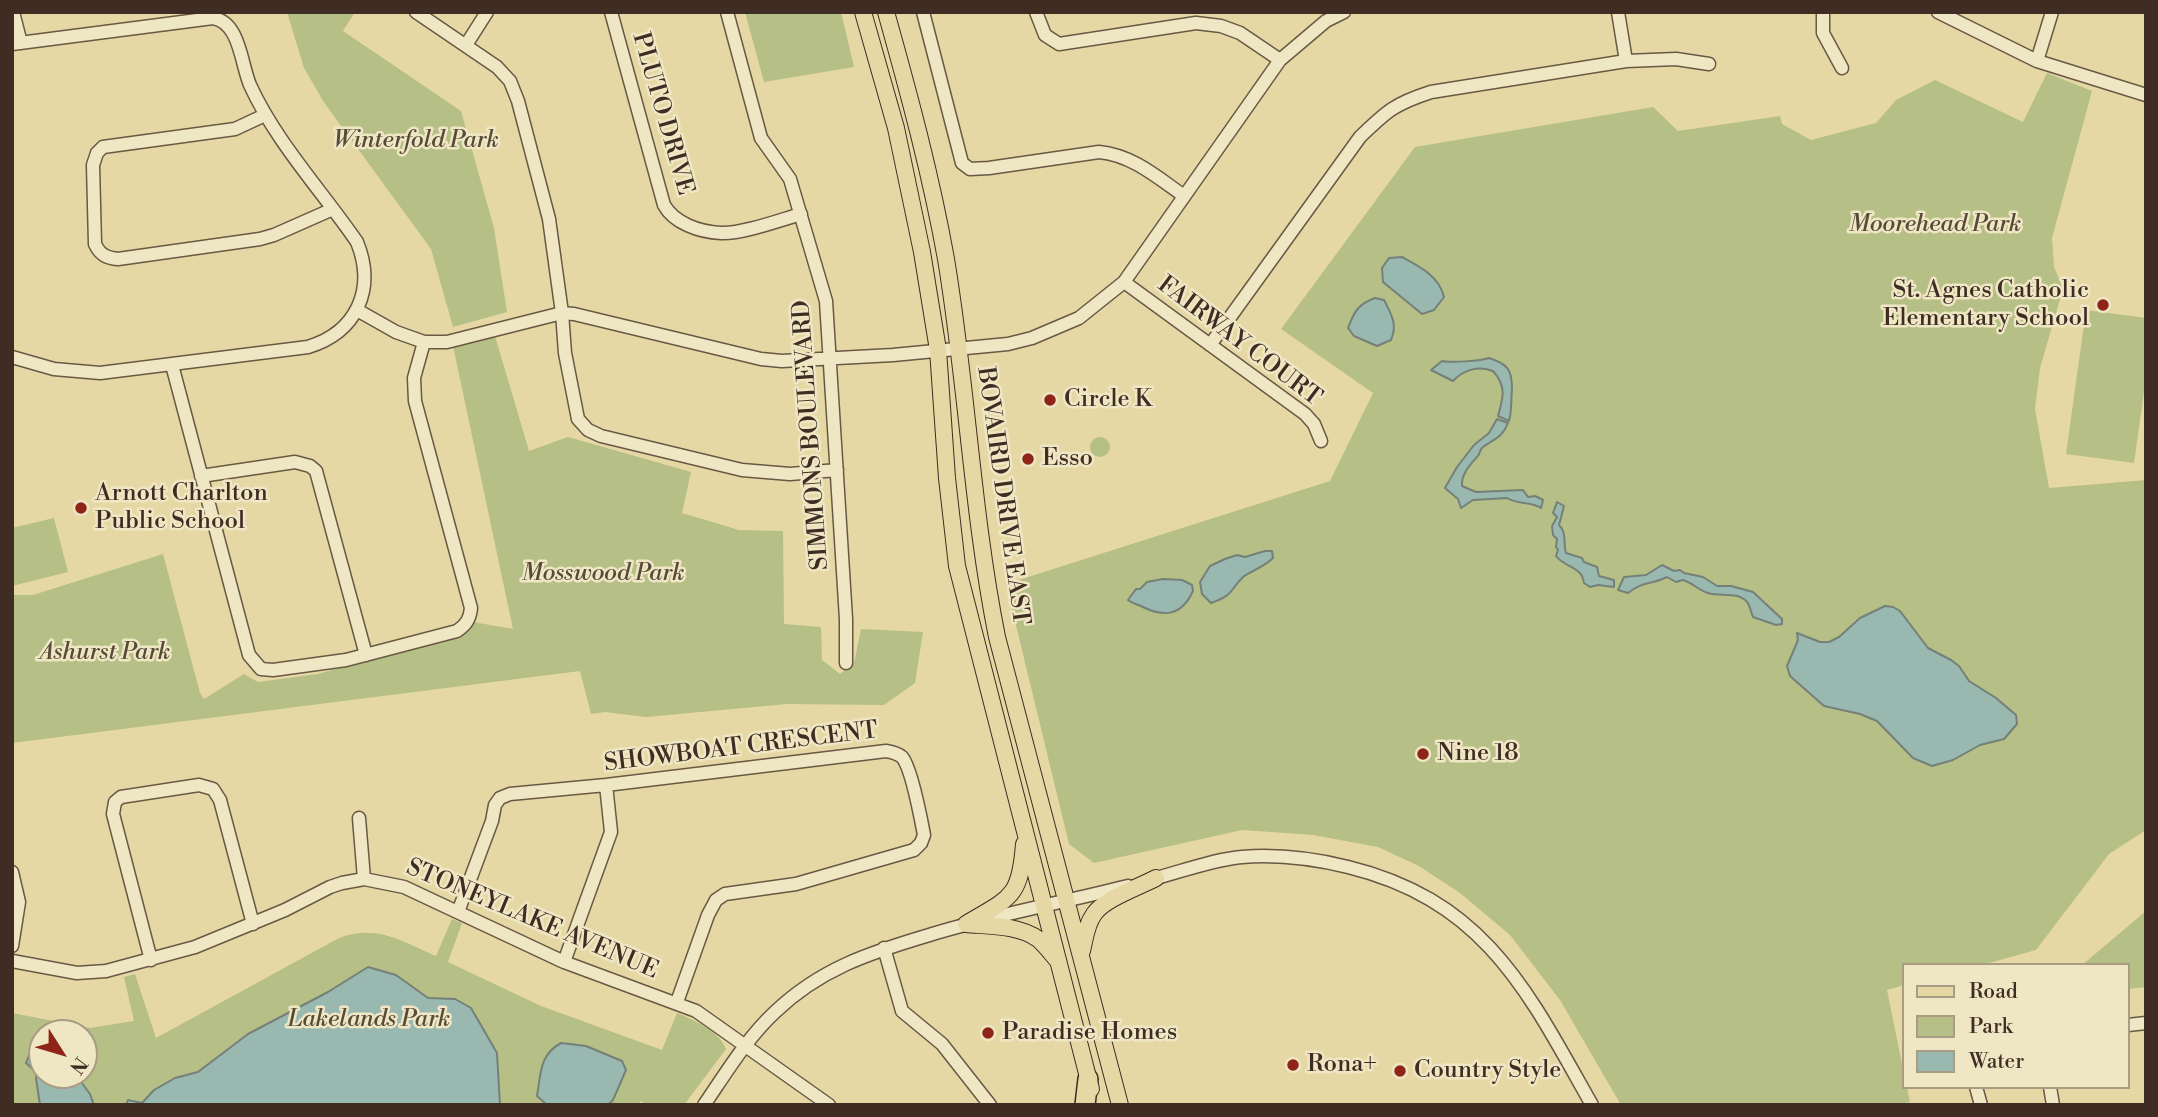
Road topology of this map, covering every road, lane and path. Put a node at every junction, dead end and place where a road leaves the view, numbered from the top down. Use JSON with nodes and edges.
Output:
{"nodes":[{"id":1,"x":13,"y":12,"type":"edge"},
{"id":2,"x":416,"y":12,"type":"edge"},
{"id":3,"x":487,"y":12,"type":"edge"},
{"id":4,"x":611,"y":12,"type":"edge"},
{"id":5,"x":727,"y":12,"type":"edge"},
{"id":6,"x":863,"y":12,"type":"edge"},
{"id":7,"x":886,"y":12,"type":"edge"},
{"id":8,"x":923,"y":12,"type":"edge"},
{"id":9,"x":1036,"y":12,"type":"edge"},
{"id":10,"x":1344,"y":12,"type":"edge"},
{"id":11,"x":1618,"y":12,"type":"edge"},
{"id":12,"x":1823,"y":12,"type":"edge"},
{"id":13,"x":1938,"y":12,"type":"edge"},
{"id":14,"x":2052,"y":12,"type":"edge"},
{"id":15,"x":213,"y":15,"type":"edge"},
{"id":16,"x":17,"y":43,"type":"edge"},
{"id":17,"x":466,"y":45,"type":"junction"},
{"id":18,"x":1280,"y":60,"type":"junction"},
{"id":19,"x":1626,"y":61,"type":"junction"},
{"id":20,"x":2037,"y":61,"type":"junction"},
{"id":21,"x":1709,"y":64,"type":"dead end"},
{"id":22,"x":1842,"y":68,"type":"dead end"},
{"id":23,"x":2146,"y":95,"type":"edge"},
{"id":24,"x":265,"y":115,"type":"junction"},
{"id":25,"x":1184,"y":196,"type":"junction"},
{"id":26,"x":333,"y":209,"type":"junction"},
{"id":27,"x":801,"y":214,"type":"junction"},
{"id":28,"x":1124,"y":282,"type":"junction"},
{"id":29,"x":357,"y":310,"type":"junction"},
{"id":30,"x":562,"y":313,"type":"junction"},
{"id":31,"x":424,"y":342,"type":"junction"},
{"id":32,"x":1210,"y":345,"type":"junction"},
{"id":33,"x":958,"y":348,"type":"junction"},
{"id":34,"x":938,"y":350,"type":"junction"},
{"id":35,"x":12,"y":357,"type":"edge"},
{"id":36,"x":829,"y":358,"type":"junction"},
{"id":37,"x":172,"y":365,"type":"junction"},
{"id":38,"x":1321,"y":441,"type":"dead end"},
{"id":39,"x":837,"y":470,"type":"junction"},
{"id":40,"x":201,"y":476,"type":"junction"},
{"id":41,"x":366,"y":655,"type":"junction"},
{"id":42,"x":846,"y":663,"type":"dead end"},
{"id":43,"x":606,"y":785,"type":"junction"},
{"id":44,"x":359,"y":818,"type":"dead end"},
{"id":45,"x":1026,"y":831,"type":"junction"},
{"id":46,"x":12,"y":872,"type":"edge"},
{"id":47,"x":1156,"y":878,"type":"junction"},
{"id":48,"x":364,"y":879,"type":"junction"},
{"id":49,"x":1068,"y":900,"type":"junction"},
{"id":50,"x":1045,"y":905,"type":"junction"},
{"id":51,"x":458,"y":912,"type":"junction"},
{"id":52,"x":966,"y":923,"type":"junction"},
{"id":53,"x":253,"y":924,"type":"junction"},
{"id":54,"x":12,"y":946,"type":"edge"},
{"id":55,"x":884,"y":948,"type":"junction"},
{"id":56,"x":1081,"y":954,"type":"junction"},
{"id":57,"x":150,"y":960,"type":"junction"},
{"id":58,"x":12,"y":961,"type":"edge"},
{"id":59,"x":564,"y":962,"type":"junction"},
{"id":60,"x":1060,"y":963,"type":"junction"},
{"id":61,"x":677,"y":1002,"type":"junction"},
{"id":62,"x":746,"y":1046,"type":"junction"},
{"id":63,"x":1088,"y":1079,"type":"junction"},
{"id":64,"x":704,"y":1105,"type":"edge"},
{"id":65,"x":829,"y":1105,"type":"edge"},
{"id":66,"x":990,"y":1105,"type":"edge"},
{"id":67,"x":1085,"y":1105,"type":"edge"},
{"id":68,"x":1095,"y":1105,"type":"edge"},
{"id":69,"x":1120,"y":1105,"type":"edge"},
{"id":70,"x":1592,"y":1105,"type":"edge"}],
"edges":[{"from":1,"to":16,"type":"street"},
{"from":2,"to":17,"type":"street"},
{"from":3,"to":17,"type":"street"},
{"from":4,"to":27,"type":"street","name":"PLUTO DRIVE"},
{"from":5,"to":27,"type":"street","name":"SIMMONS BOULEVARD"},
{"from":6,"to":34,"type":"main road","name":"BOVAIRD DRIVE EAST"},
{"from":7,"to":33,"type":"main road","name":"BOVAIRD DRIVE EAST"},
{"from":8,"to":25,"type":"street"},
{"from":9,"to":18,"type":"street"},
{"from":10,"to":18,"type":"street"},
{"from":11,"to":19,"type":"street"},
{"from":12,"to":22,"type":"street"},
{"from":13,"to":20,"type":"street"},
{"from":14,"to":20,"type":"street"},
{"from":15,"to":16,"type":"street"},
{"from":15,"to":24,"type":"street"},
{"from":17,"to":30,"type":"street"},
{"from":18,"to":25,"type":"street"},
{"from":19,"to":21,"type":"street"},
{"from":19,"to":32,"type":"street"},
{"from":20,"to":23,"type":"street"},
{"from":24,"to":26,"type":"street"},
{"from":24,"to":26,"type":"street"},
{"from":25,"to":28,"type":"street"},
{"from":26,"to":29,"type":"street"},
{"from":27,"to":36,"type":"street","name":"SIMMONS BOULEVARD"},
{"from":28,"to":32,"type":"street","name":"FAIRWAY COURT"},
{"from":28,"to":33,"type":"street"},
{"from":29,"to":31,"type":"street"},
{"from":29,"to":37,"type":"street"},
{"from":30,"to":31,"type":"street"},
{"from":30,"to":36,"type":"street"},
{"from":30,"to":39,"type":"street"},
{"from":31,"to":41,"type":"street"},
{"from":32,"to":38,"type":"street","name":"FAIRWAY COURT"},
{"from":33,"to":34,"type":"street"},
{"from":33,"to":49,"type":"main road","name":"BOVAIRD DRIVE EAST"},
{"from":34,"to":36,"type":"street"},
{"from":34,"to":45,"type":"main road","name":"BOVAIRD DRIVE EAST"},
{"from":35,"to":37,"type":"street"},
{"from":36,"to":39,"type":"street","name":"SIMMONS BOULEVARD"},
{"from":37,"to":40,"type":"street"},
{"from":39,"to":42,"type":"street","name":"SIMMONS BOULEVARD"},
{"from":40,"to":41,"type":"street"},
{"from":40,"to":41,"type":"street"},
{"from":43,"to":51,"type":"street","name":"SHOWBOAT CRESCENT"},
{"from":43,"to":59,"type":"street"},
{"from":43,"to":61,"type":"street","name":"SHOWBOAT CRESCENT"},
{"from":44,"to":48,"type":"street"},
{"from":45,"to":50,"type":"main road","name":"BOVAIRD DRIVE EAST"},
{"from":45,"to":52,"type":"main road"},
{"from":46,"to":54,"type":"street"},
{"from":47,"to":49,"type":"street"},
{"from":47,"to":56,"type":"main road"},
{"from":47,"to":70,"type":"street"},
{"from":48,"to":51,"type":"street","name":"STONEYLAKE AVENUE"},
{"from":48,"to":53,"type":"street","name":"STONEYLAKE AVENUE"},
{"from":49,"to":50,"type":"street"},
{"from":49,"to":56,"type":"main road","name":"BOVAIRD DRIVE EAST"},
{"from":50,"to":52,"type":"street"},
{"from":50,"to":60,"type":"main road","name":"BOVAIRD DRIVE EAST"},
{"from":51,"to":59,"type":"street","name":"STONEYLAKE AVENUE"},
{"from":52,"to":55,"type":"street"},
{"from":52,"to":60,"type":"main road"},
{"from":53,"to":57,"type":"street","name":"STONEYLAKE AVENUE"},
{"from":53,"to":57,"type":"street"},
{"from":55,"to":62,"type":"street"},
{"from":55,"to":66,"type":"street"},
{"from":56,"to":69,"type":"main road","name":"BOVAIRD DRIVE EAST"},
{"from":57,"to":58,"type":"street","name":"STONEYLAKE AVENUE"},
{"from":59,"to":61,"type":"street","name":"STONEYLAKE AVENUE"},
{"from":60,"to":63,"type":"main road","name":"BOVAIRD DRIVE EAST"},
{"from":61,"to":62,"type":"street","name":"STONEYLAKE AVENUE"},
{"from":62,"to":64,"type":"street"},
{"from":62,"to":65,"type":"street","name":"STONEYLAKE AVENUE"},
{"from":63,"to":67,"type":"highway"},
{"from":63,"to":68,"type":"main road","name":"BOVAIRD DRIVE EAST"}]}
